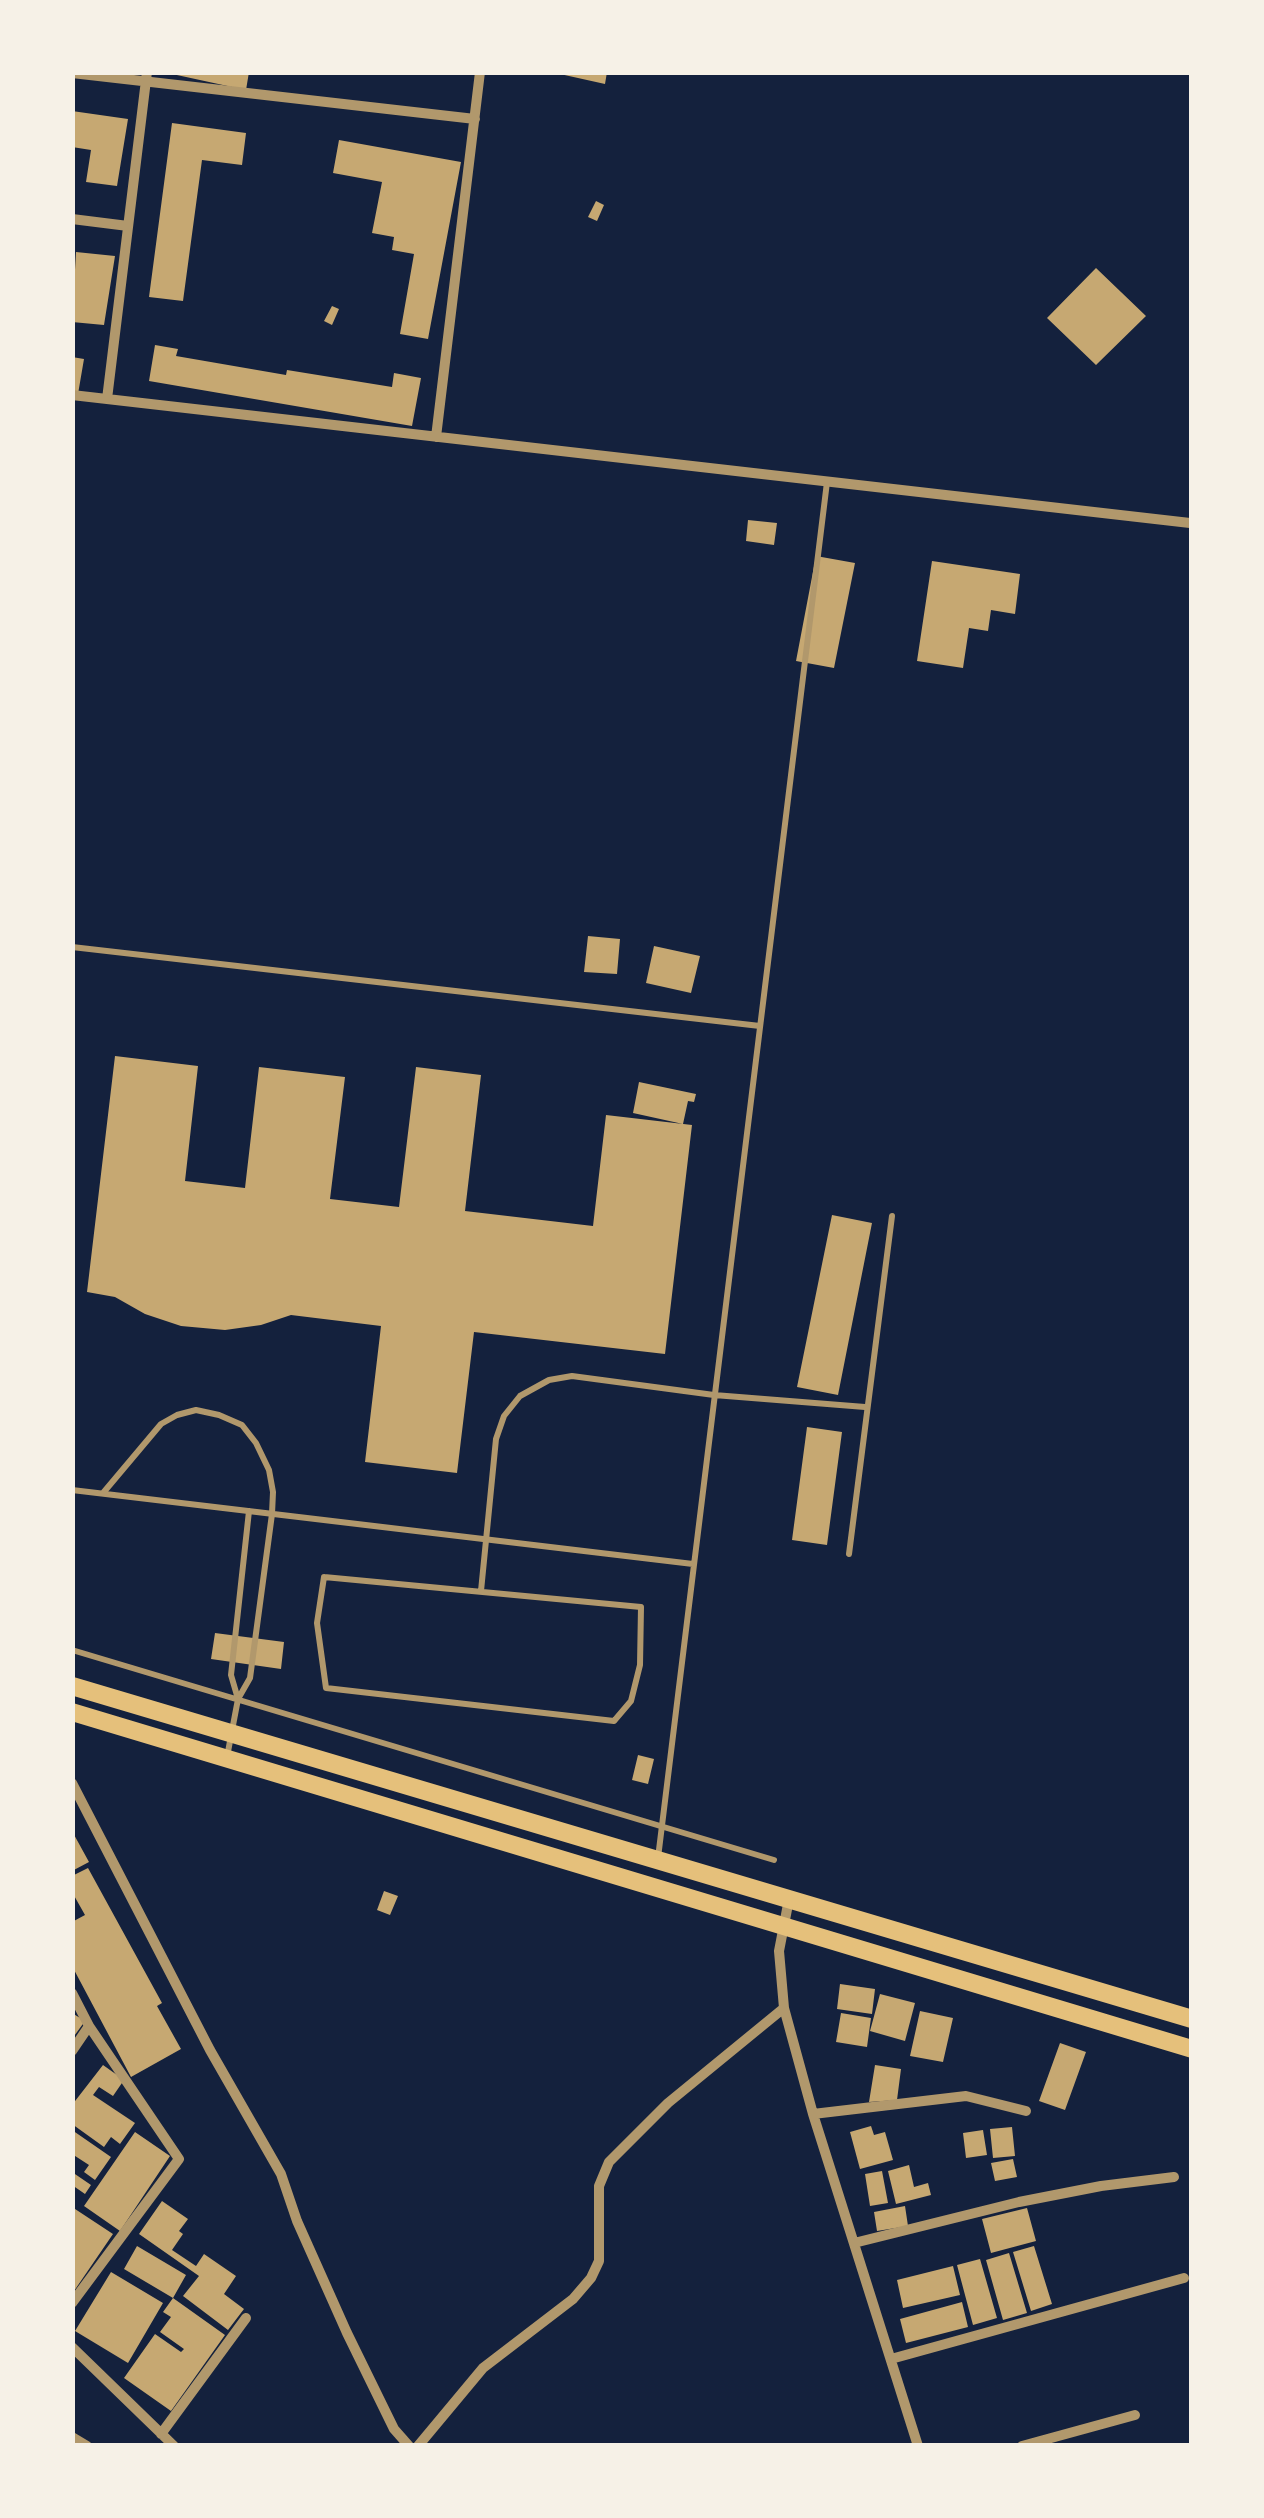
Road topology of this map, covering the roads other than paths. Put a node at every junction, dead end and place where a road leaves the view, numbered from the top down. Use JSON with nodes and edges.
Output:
{"nodes":[{"id":1,"x":480,"y":72,"type":"edge"},
{"id":2,"x":72,"y":73,"type":"edge"},
{"id":3,"x":146,"y":77,"type":"edge"},
{"id":4,"x":475,"y":119,"type":"junction"},
{"id":5,"x":72,"y":220,"type":"edge"},
{"id":6,"x":128,"y":226,"type":"junction"},
{"id":7,"x":72,"y":395,"type":"edge"},
{"id":8,"x":107,"y":398,"type":"junction"},
{"id":9,"x":436,"y":437,"type":"junction"},
{"id":10,"x":827,"y":482,"type":"junction"},
{"id":11,"x":1190,"y":524,"type":"edge"},
{"id":12,"x":72,"y":947,"type":"edge"},
{"id":13,"x":760,"y":1026,"type":"junction"},
{"id":14,"x":892,"y":1216,"type":"dead end"},
{"id":15,"x":714,"y":1395,"type":"junction"},
{"id":16,"x":865,"y":1407,"type":"junction"},
{"id":17,"x":72,"y":1490,"type":"edge"},
{"id":18,"x":102,"y":1494,"type":"junction"},
{"id":19,"x":249,"y":1511,"type":"junction"},
{"id":20,"x":272,"y":1514,"type":"junction"},
{"id":21,"x":485,"y":1539,"type":"junction"},
{"id":22,"x":848,"y":1554,"type":"dead end"},
{"id":23,"x":694,"y":1564,"type":"junction"},
{"id":24,"x":481,"y":1592,"type":"junction"},
{"id":25,"x":72,"y":1650,"type":"edge"},
{"id":26,"x":72,"y":1686,"type":"edge"},
{"id":27,"x":238,"y":1700,"type":"junction"},
{"id":28,"x":72,"y":1712,"type":"edge"},
{"id":29,"x":231,"y":1735,"type":"junction"},
{"id":30,"x":226,"y":1760,"type":"junction"},
{"id":31,"x":72,"y":1783,"type":"edge"},
{"id":32,"x":662,"y":1827,"type":"junction"},
{"id":33,"x":658,"y":1858,"type":"junction"},
{"id":34,"x":774,"y":1860,"type":"dead end"},
{"id":35,"x":652,"y":1886,"type":"junction"},
{"id":36,"x":789,"y":1899,"type":"junction"},
{"id":37,"x":782,"y":1926,"type":"junction"},
{"id":38,"x":72,"y":1993,"type":"edge"},
{"id":39,"x":784,"y":2008,"type":"junction"},
{"id":40,"x":1192,"y":2019,"type":"edge"},
{"id":41,"x":89,"y":2026,"type":"junction"},
{"id":42,"x":1192,"y":2049,"type":"edge"},
{"id":43,"x":72,"y":2052,"type":"edge"},
{"id":44,"x":1026,"y":2111,"type":"dead end"},
{"id":45,"x":813,"y":2114,"type":"junction"},
{"id":46,"x":1174,"y":2177,"type":"dead end"},
{"id":47,"x":854,"y":2243,"type":"junction"},
{"id":48,"x":1184,"y":2278,"type":"dead end"},
{"id":49,"x":72,"y":2303,"type":"edge"},
{"id":50,"x":246,"y":2318,"type":"dead end"},
{"id":51,"x":72,"y":2347,"type":"edge"},
{"id":52,"x":891,"y":2359,"type":"junction"},
{"id":53,"x":1135,"y":2414,"type":"dead end"},
{"id":54,"x":161,"y":2434,"type":"junction"},
{"id":55,"x":72,"y":2437,"type":"edge"},
{"id":56,"x":87,"y":2446,"type":"edge"},
{"id":57,"x":174,"y":2446,"type":"edge"},
{"id":58,"x":409,"y":2446,"type":"edge"},
{"id":59,"x":418,"y":2446,"type":"edge"},
{"id":60,"x":918,"y":2446,"type":"edge"},
{"id":61,"x":1022,"y":2446,"type":"edge"}],
"edges":[{"from":1,"to":4,"type":"street"},
{"from":2,"to":3,"type":"street"},
{"from":3,"to":4,"type":"street"},
{"from":3,"to":6,"type":"street"},
{"from":4,"to":9,"type":"street"},
{"from":5,"to":6,"type":"street"},
{"from":6,"to":8,"type":"street"},
{"from":7,"to":8,"type":"street"},
{"from":8,"to":9,"type":"street"},
{"from":9,"to":10,"type":"street"},
{"from":10,"to":11,"type":"street"},
{"from":10,"to":13,"type":"lane"},
{"from":12,"to":13,"type":"lane"},
{"from":13,"to":15,"type":"lane"},
{"from":14,"to":16,"type":"lane"},
{"from":15,"to":16,"type":"lane"},
{"from":15,"to":21,"type":"lane"},
{"from":15,"to":23,"type":"lane"},
{"from":16,"to":22,"type":"lane"},
{"from":17,"to":18,"type":"lane"},
{"from":18,"to":19,"type":"lane"},
{"from":18,"to":20,"type":"lane"},
{"from":19,"to":20,"type":"lane"},
{"from":19,"to":27,"type":"lane"},
{"from":20,"to":21,"type":"lane"},
{"from":20,"to":27,"type":"lane"},
{"from":21,"to":23,"type":"lane"},
{"from":21,"to":24,"type":"lane"},
{"from":23,"to":32,"type":"lane"},
{"from":24,"to":24,"type":"lane"},
{"from":25,"to":27,"type":"lane"},
{"from":26,"to":29,"type":"main road"},
{"from":27,"to":29,"type":"lane"},
{"from":27,"to":32,"type":"lane"},
{"from":28,"to":30,"type":"main road"},
{"from":29,"to":30,"type":"lane"},
{"from":29,"to":33,"type":"main road"},
{"from":30,"to":35,"type":"main road"},
{"from":31,"to":58,"type":"street"},
{"from":32,"to":33,"type":"lane"},
{"from":32,"to":34,"type":"lane"},
{"from":33,"to":35,"type":"main road"},
{"from":33,"to":36,"type":"main road"},
{"from":35,"to":37,"type":"main road"},
{"from":36,"to":37,"type":"street"},
{"from":36,"to":40,"type":"main road"},
{"from":37,"to":39,"type":"street"},
{"from":37,"to":42,"type":"main road"},
{"from":38,"to":41,"type":"street"},
{"from":39,"to":45,"type":"street"},
{"from":39,"to":59,"type":"street"},
{"from":41,"to":43,"type":"street"},
{"from":41,"to":49,"type":"street"},
{"from":44,"to":45,"type":"street"},
{"from":45,"to":47,"type":"street"},
{"from":46,"to":47,"type":"street"},
{"from":47,"to":52,"type":"street"},
{"from":48,"to":52,"type":"street"},
{"from":50,"to":54,"type":"street"},
{"from":51,"to":54,"type":"street"},
{"from":52,"to":60,"type":"street"},
{"from":53,"to":61,"type":"street"},
{"from":54,"to":57,"type":"street"},
{"from":55,"to":56,"type":"street"}]}
